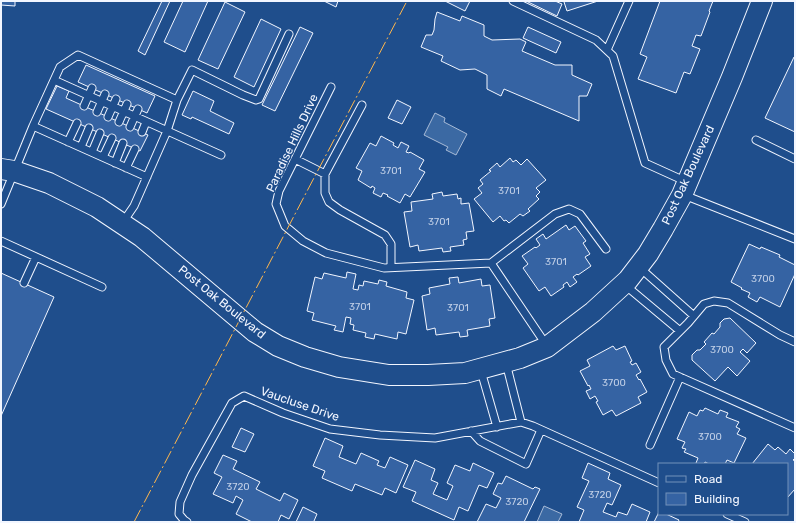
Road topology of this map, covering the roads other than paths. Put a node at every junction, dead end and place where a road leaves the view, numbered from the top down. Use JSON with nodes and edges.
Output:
{"nodes":[{"id":1,"x":513,"y":1,"type":"edge"},
{"id":2,"x":630,"y":1,"type":"edge"},
{"id":3,"x":762,"y":1,"type":"edge"},
{"id":4,"x":290,"y":34,"type":"dead end"},
{"id":5,"x":607,"y":50,"type":"junction"},
{"id":6,"x":54,"y":80,"type":"junction"},
{"id":7,"x":331,"y":87,"type":"dead end"},
{"id":8,"x":92,"y":88,"type":"dead end"},
{"id":9,"x":105,"y":94,"type":"dead end"},
{"id":10,"x":88,"y":96,"type":"junction"},
{"id":11,"x":116,"y":99,"type":"dead end"},
{"id":12,"x":177,"y":100,"type":"junction"},
{"id":13,"x":101,"y":102,"type":"junction"},
{"id":14,"x":127,"y":104,"type":"dead end"},
{"id":15,"x":362,"y":105,"type":"dead end"},
{"id":16,"x":84,"y":106,"type":"dead end"},
{"id":17,"x":112,"y":107,"type":"junction"},
{"id":18,"x":138,"y":109,"type":"dead end"},
{"id":19,"x":97,"y":112,"type":"dead end"},
{"id":20,"x":124,"y":112,"type":"junction"},
{"id":21,"x":108,"y":117,"type":"dead end"},
{"id":22,"x":135,"y":117,"type":"junction"},
{"id":23,"x":77,"y":122,"type":"dead end"},
{"id":24,"x":119,"y":122,"type":"dead end"},
{"id":25,"x":146,"y":122,"type":"junction"},
{"id":26,"x":33,"y":126,"type":"junction"},
{"id":27,"x":130,"y":127,"type":"dead end"},
{"id":28,"x":89,"y":128,"type":"dead end"},
{"id":29,"x":142,"y":132,"type":"dead end"},
{"id":30,"x":167,"y":132,"type":"junction"},
{"id":31,"x":100,"y":133,"type":"dead end"},
{"id":32,"x":112,"y":138,"type":"dead end"},
{"id":33,"x":756,"y":140,"type":"dead end"},
{"id":34,"x":68,"y":142,"type":"junction"},
{"id":35,"x":123,"y":143,"type":"dead end"},
{"id":36,"x":81,"y":147,"type":"junction"},
{"id":37,"x":135,"y":149,"type":"dead end"},
{"id":38,"x":92,"y":152,"type":"junction"},
{"id":39,"x":221,"y":155,"type":"dead end"},
{"id":40,"x":103,"y":158,"type":"junction"},
{"id":41,"x":295,"y":159,"type":"junction"},
{"id":42,"x":795,"y":159,"type":"edge"},
{"id":43,"x":114,"y":162,"type":"junction"},
{"id":44,"x":126,"y":168,"type":"junction"},
{"id":45,"x":8,"y":170,"type":"edge"},
{"id":46,"x":325,"y":174,"type":"junction"},
{"id":47,"x":146,"y":177,"type":"junction"},
{"id":48,"x":685,"y":188,"type":"junction"},
{"id":49,"x":1,"y":204,"type":"edge"},
{"id":50,"x":122,"y":223,"type":"junction"},
{"id":51,"x":795,"y":239,"type":"edge"},
{"id":52,"x":1,"y":241,"type":"edge"},
{"id":53,"x":606,"y":248,"type":"dead end"},
{"id":54,"x":36,"y":257,"type":"junction"},
{"id":55,"x":491,"y":263,"type":"junction"},
{"id":56,"x":391,"y":267,"type":"junction"},
{"id":57,"x":638,"y":267,"type":"junction"},
{"id":58,"x":24,"y":283,"type":"dead end"},
{"id":59,"x":624,"y":284,"type":"junction"},
{"id":60,"x":102,"y":287,"type":"dead end"},
{"id":61,"x":694,"y":316,"type":"junction"},
{"id":62,"x":680,"y":331,"type":"junction"},
{"id":63,"x":795,"y":342,"type":"edge"},
{"id":64,"x":547,"y":347,"type":"junction"},
{"id":65,"x":506,"y":362,"type":"junction"},
{"id":66,"x":480,"y":369,"type":"junction"},
{"id":67,"x":680,"y":378,"type":"junction"},
{"id":68,"x":522,"y":422,"type":"junction"},
{"id":69,"x":497,"y":427,"type":"junction"},
{"id":70,"x":795,"y":428,"type":"edge"},
{"id":71,"x":541,"y":430,"type":"junction"},
{"id":72,"x":471,"y":431,"type":"junction"},
{"id":73,"x":650,"y":445,"type":"dead end"},
{"id":74,"x":658,"y":483,"type":"edge"},
{"id":75,"x":729,"y":515,"type":"edge"},
{"id":76,"x":187,"y":522,"type":"edge"},
{"id":77,"x":745,"y":522,"type":"edge"}],
"edges":[{"from":1,"to":5,"type":"lane"},
{"from":2,"to":5,"type":"lane"},
{"from":3,"to":48,"type":"street","name":"Post Oak Boulevard"},
{"from":4,"to":12,"type":"lane"},
{"from":5,"to":48,"type":"lane"},
{"from":6,"to":10,"type":"lane"},
{"from":6,"to":12,"type":"lane"},
{"from":6,"to":26,"type":"lane"},
{"from":7,"to":41,"type":"lane","name":"Paradise Hills Drive"},
{"from":8,"to":10,"type":"lane"},
{"from":9,"to":13,"type":"lane"},
{"from":10,"to":13,"type":"lane"},
{"from":10,"to":16,"type":"lane"},
{"from":11,"to":17,"type":"lane"},
{"from":12,"to":30,"type":"lane"},
{"from":13,"to":17,"type":"lane"},
{"from":13,"to":19,"type":"lane"},
{"from":14,"to":20,"type":"lane"},
{"from":15,"to":46,"type":"lane"},
{"from":17,"to":20,"type":"lane"},
{"from":17,"to":21,"type":"lane"},
{"from":18,"to":22,"type":"lane"},
{"from":20,"to":22,"type":"lane"},
{"from":20,"to":24,"type":"lane"},
{"from":22,"to":25,"type":"lane"},
{"from":22,"to":27,"type":"lane"},
{"from":23,"to":34,"type":"lane"},
{"from":25,"to":29,"type":"lane"},
{"from":25,"to":30,"type":"lane"},
{"from":26,"to":34,"type":"lane"},
{"from":26,"to":45,"type":"lane"},
{"from":28,"to":36,"type":"lane"},
{"from":30,"to":39,"type":"lane"},
{"from":30,"to":47,"type":"lane"},
{"from":31,"to":38,"type":"lane"},
{"from":32,"to":40,"type":"lane"},
{"from":33,"to":42,"type":"lane"},
{"from":34,"to":36,"type":"lane"},
{"from":35,"to":43,"type":"lane"},
{"from":36,"to":38,"type":"lane"},
{"from":37,"to":44,"type":"lane"},
{"from":38,"to":40,"type":"lane"},
{"from":40,"to":43,"type":"lane"},
{"from":41,"to":46,"type":"lane"},
{"from":41,"to":56,"type":"lane","name":"Paradise Hills Drive"},
{"from":43,"to":44,"type":"lane"},
{"from":44,"to":47,"type":"lane"},
{"from":45,"to":49,"type":"lane"},
{"from":45,"to":50,"type":"street","name":"Post Oak Boulevard"},
{"from":46,"to":56,"type":"lane"},
{"from":47,"to":50,"type":"lane"},
{"from":48,"to":51,"type":"lane"},
{"from":48,"to":57,"type":"street","name":"Post Oak Boulevard"},
{"from":50,"to":66,"type":"street","name":"Post Oak Boulevard"},
{"from":52,"to":54,"type":"lane"},
{"from":53,"to":55,"type":"lane"},
{"from":54,"to":58,"type":"lane"},
{"from":54,"to":60,"type":"lane"},
{"from":55,"to":56,"type":"lane","name":"Paradise Hills Drive"},
{"from":55,"to":64,"type":"lane"},
{"from":57,"to":59,"type":"street","name":"Post Oak Boulevard"},
{"from":57,"to":61,"type":"lane"},
{"from":59,"to":62,"type":"lane"},
{"from":59,"to":64,"type":"street","name":"Post Oak Boulevard"},
{"from":61,"to":62,"type":"lane"},
{"from":61,"to":63,"type":"lane"},
{"from":62,"to":67,"type":"lane"},
{"from":64,"to":65,"type":"street","name":"Post Oak Boulevard"},
{"from":65,"to":66,"type":"street","name":"Post Oak Boulevard"},
{"from":65,"to":68,"type":"lane"},
{"from":66,"to":69,"type":"lane"},
{"from":67,"to":70,"type":"lane"},
{"from":67,"to":73,"type":"lane"},
{"from":68,"to":69,"type":"lane","name":"Vaucluse Drive"},
{"from":68,"to":71,"type":"lane"},
{"from":69,"to":72,"type":"lane","name":"Vaucluse Drive"},
{"from":71,"to":72,"type":"lane"},
{"from":71,"to":74,"type":"lane"},
{"from":72,"to":76,"type":"lane","name":"Vaucluse Drive"},
{"from":75,"to":77,"type":"lane"}]}
